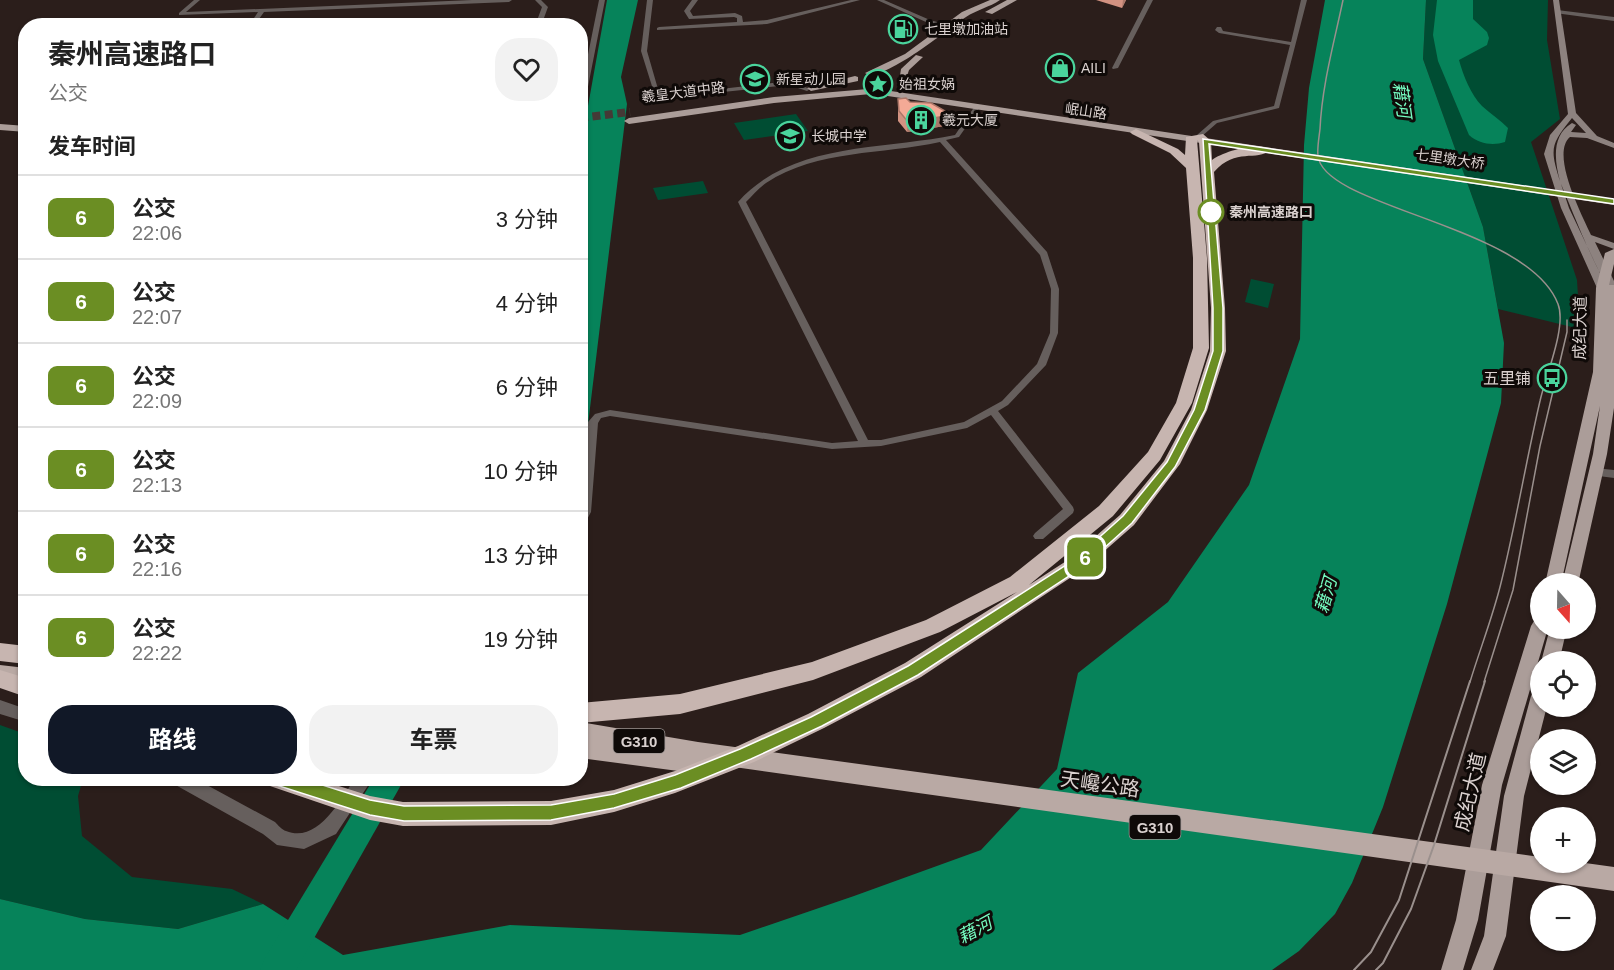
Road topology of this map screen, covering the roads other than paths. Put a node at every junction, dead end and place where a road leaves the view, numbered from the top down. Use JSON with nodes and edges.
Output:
{"nodes":[{"id":1,"x":197,"y":0,"type":"edge"},
{"id":2,"x":298,"y":0,"type":"edge"},
{"id":3,"x":509,"y":0,"type":"edge"},
{"id":4,"x":538,"y":0,"type":"edge"},
{"id":5,"x":602,"y":0,"type":"edge"},
{"id":6,"x":650,"y":0,"type":"edge"},
{"id":7,"x":695,"y":0,"type":"edge"},
{"id":8,"x":857,"y":0,"type":"edge"},
{"id":9,"x":880,"y":0,"type":"edge"},
{"id":10,"x":996,"y":0,"type":"edge"},
{"id":11,"x":1013,"y":0,"type":"edge"},
{"id":12,"x":1150,"y":0,"type":"edge"},
{"id":13,"x":1304,"y":0,"type":"edge"},
{"id":14,"x":1556,"y":0,"type":"edge"},
{"id":15,"x":456,"y":1,"type":"edge"},
{"id":16,"x":284,"y":10,"type":"junction"},
{"id":17,"x":262,"y":11,"type":"junction"},
{"id":18,"x":1557,"y":12,"type":"junction"},
{"id":19,"x":256,"y":18,"type":"edge"},
{"id":20,"x":541,"y":18,"type":"edge"},
{"id":21,"x":975,"y":19,"type":"dead end"},
{"id":22,"x":1614,"y":19,"type":"edge"},
{"id":23,"x":740,"y":24,"type":"junction"},
{"id":24,"x":967,"y":25,"type":"dead end"},
{"id":25,"x":948,"y":26,"type":"junction"},
{"id":26,"x":1219,"y":28,"type":"dead end"},
{"id":27,"x":659,"y":29,"type":"dead end"},
{"id":28,"x":1294,"y":44,"type":"junction"},
{"id":29,"x":1114,"y":68,"type":"dead end"},
{"id":30,"x":588,"y":71,"type":"edge"},
{"id":31,"x":869,"y":73,"type":"junction"},
{"id":32,"x":855,"y":79,"type":"junction"},
{"id":33,"x":902,"y":83,"type":"junction"},
{"id":34,"x":807,"y":89,"type":"junction"},
{"id":35,"x":868,"y":92,"type":"junction"},
{"id":36,"x":884,"y":93,"type":"junction"},
{"id":37,"x":977,"y":107,"type":"junction"},
{"id":38,"x":1574,"y":117,"type":"junction"},
{"id":39,"x":0,"y":120,"type":"edge"},
{"id":40,"x":18,"y":121,"type":"edge"},
{"id":41,"x":0,"y":127,"type":"edge"},
{"id":42,"x":18,"y":128,"type":"edge"},
{"id":43,"x":1137,"y":132,"type":"junction"},
{"id":44,"x":1562,"y":137,"type":"junction"},
{"id":45,"x":1594,"y":137,"type":"junction"},
{"id":46,"x":1198,"y":139,"type":"junction"},
{"id":47,"x":942,"y":140,"type":"junction"},
{"id":48,"x":1614,"y":146,"type":"edge"},
{"id":49,"x":1265,"y":150,"type":"junction"},
{"id":50,"x":1283,"y":150,"type":"junction"},
{"id":51,"x":1201,"y":169,"type":"junction"},
{"id":52,"x":1614,"y":196,"type":"edge"},
{"id":53,"x":1614,"y":202,"type":"edge"},
{"id":54,"x":1588,"y":237,"type":"junction"},
{"id":55,"x":1614,"y":246,"type":"edge"},
{"id":56,"x":1614,"y":252,"type":"edge"},
{"id":57,"x":1608,"y":283,"type":"edge"},
{"id":58,"x":992,"y":410,"type":"junction"},
{"id":59,"x":865,"y":444,"type":"junction"},
{"id":60,"x":1595,"y":472,"type":"junction"},
{"id":61,"x":1614,"y":474,"type":"edge"},
{"id":62,"x":588,"y":487,"type":"edge"},
{"id":63,"x":1040,"y":536,"type":"dead end"},
{"id":64,"x":1556,"y":573,"type":"edge"},
{"id":65,"x":1572,"y":573,"type":"edge"},
{"id":66,"x":1536,"y":639,"type":"edge"},
{"id":67,"x":0,"y":652,"type":"edge"},
{"id":68,"x":18,"y":654,"type":"edge"},
{"id":69,"x":0,"y":674,"type":"edge"},
{"id":70,"x":18,"y":676,"type":"edge"},
{"id":71,"x":0,"y":679,"type":"edge"},
{"id":72,"x":18,"y":685,"type":"edge"},
{"id":73,"x":0,"y":707,"type":"edge"},
{"id":74,"x":588,"y":712,"type":"edge"},
{"id":75,"x":18,"y":713,"type":"edge"},
{"id":76,"x":1535,"y":717,"type":"edge"},
{"id":77,"x":588,"y":732,"type":"edge"},
{"id":78,"x":588,"y":749,"type":"edge"},
{"id":79,"x":193,"y":786,"type":"edge"},
{"id":80,"x":299,"y":786,"type":"edge"},
{"id":81,"x":359,"y":786,"type":"edge"},
{"id":82,"x":1614,"y":879,"type":"edge"},
{"id":83,"x":1614,"y":890,"type":"edge"},
{"id":84,"x":1452,"y":970,"type":"edge"},
{"id":85,"x":1482,"y":970,"type":"edge"}],
"edges":[{"from":1,"to":17,"type":"street"},
{"from":2,"to":16,"type":"street"},
{"from":3,"to":15,"type":"street"},
{"from":4,"to":20,"type":"street"},
{"from":5,"to":30,"type":"street"},
{"from":6,"to":34,"type":"street"},
{"from":7,"to":23,"type":"street"},
{"from":8,"to":23,"type":"street"},
{"from":9,"to":25,"type":"street"},
{"from":10,"to":25,"type":"main road","name":"羲皇大道中路"},
{"from":11,"to":21,"type":"main road"},
{"from":12,"to":29,"type":"street"},
{"from":13,"to":28,"type":"street"},
{"from":14,"to":18,"type":"main road"},
{"from":15,"to":16,"type":"street"},
{"from":16,"to":17,"type":"street"},
{"from":17,"to":19,"type":"street"},
{"from":18,"to":22,"type":"street"},
{"from":18,"to":38,"type":"main road"},
{"from":23,"to":27,"type":"street"},
{"from":24,"to":33,"type":"main road"},
{"from":25,"to":31,"type":"main road","name":"羲皇大道中路"},
{"from":26,"to":28,"type":"street"},
{"from":28,"to":46,"type":"street"},
{"from":31,"to":32,"type":"main road","name":"羲皇大道中路"},
{"from":31,"to":33,"type":"main road","name":"岷山路"},
{"from":32,"to":34,"type":"main road","name":"羲皇大道中路"},
{"from":32,"to":35,"type":"main road"},
{"from":33,"to":36,"type":"main road"},
{"from":33,"to":46,"type":"main road","name":"岷山路"},
{"from":34,"to":35,"type":"main road","name":"羲皇大道中路"},
{"from":35,"to":36,"type":"main road","name":"羲皇大道中路"},
{"from":36,"to":37,"type":"main road","name":"岷山路"},
{"from":37,"to":43,"type":"main road","name":"岷山路"},
{"from":37,"to":47,"type":"street"},
{"from":38,"to":44,"type":"main road"},
{"from":38,"to":45,"type":"main road"},
{"from":38,"to":57,"type":"main road"},
{"from":39,"to":40,"type":"main road"},
{"from":41,"to":42,"type":"main road"},
{"from":43,"to":46,"type":"main road","name":"岷山路"},
{"from":43,"to":51,"type":"highway"},
{"from":44,"to":45,"type":"main road"},
{"from":44,"to":54,"type":"main road"},
{"from":45,"to":48,"type":"main road"},
{"from":46,"to":49,"type":"main road","name":"岷山路"},
{"from":46,"to":50,"type":"main road","name":"岷山路"},
{"from":46,"to":51,"type":"highway"},
{"from":47,"to":58,"type":"street"},
{"from":47,"to":59,"type":"street"},
{"from":49,"to":50,"type":"main road","name":"岷山路"},
{"from":49,"to":51,"type":"highway"},
{"from":50,"to":52,"type":"main road","name":"七里墩大桥"},
{"from":50,"to":53,"type":"main road","name":"七里墩大桥"},
{"from":51,"to":74,"type":"highway"},
{"from":51,"to":80,"type":"highway"},
{"from":54,"to":55,"type":"main road"},
{"from":54,"to":57,"type":"main road"},
{"from":56,"to":57,"type":"main road","name":"成纪大道"},
{"from":57,"to":60,"type":"main road","name":"成纪大道"},
{"from":57,"to":64,"type":"main road","name":"成纪大道"},
{"from":58,"to":59,"type":"street"},
{"from":58,"to":63,"type":"street"},
{"from":59,"to":62,"type":"street"},
{"from":60,"to":61,"type":"street"},
{"from":60,"to":65,"type":"main road","name":"成纪大道"},
{"from":66,"to":84,"type":"main road","name":"成纪大道"},
{"from":67,"to":68,"type":"highway"},
{"from":69,"to":70,"type":"highway"},
{"from":71,"to":72,"type":"highway"},
{"from":73,"to":75,"type":"street"},
{"from":76,"to":85,"type":"main road"},
{"from":77,"to":82,"type":"highway","name":"天巉公路","number":"G310"},
{"from":78,"to":83,"type":"highway","name":"天巉公路","number":"G310"},
{"from":79,"to":81,"type":"street"}]}
